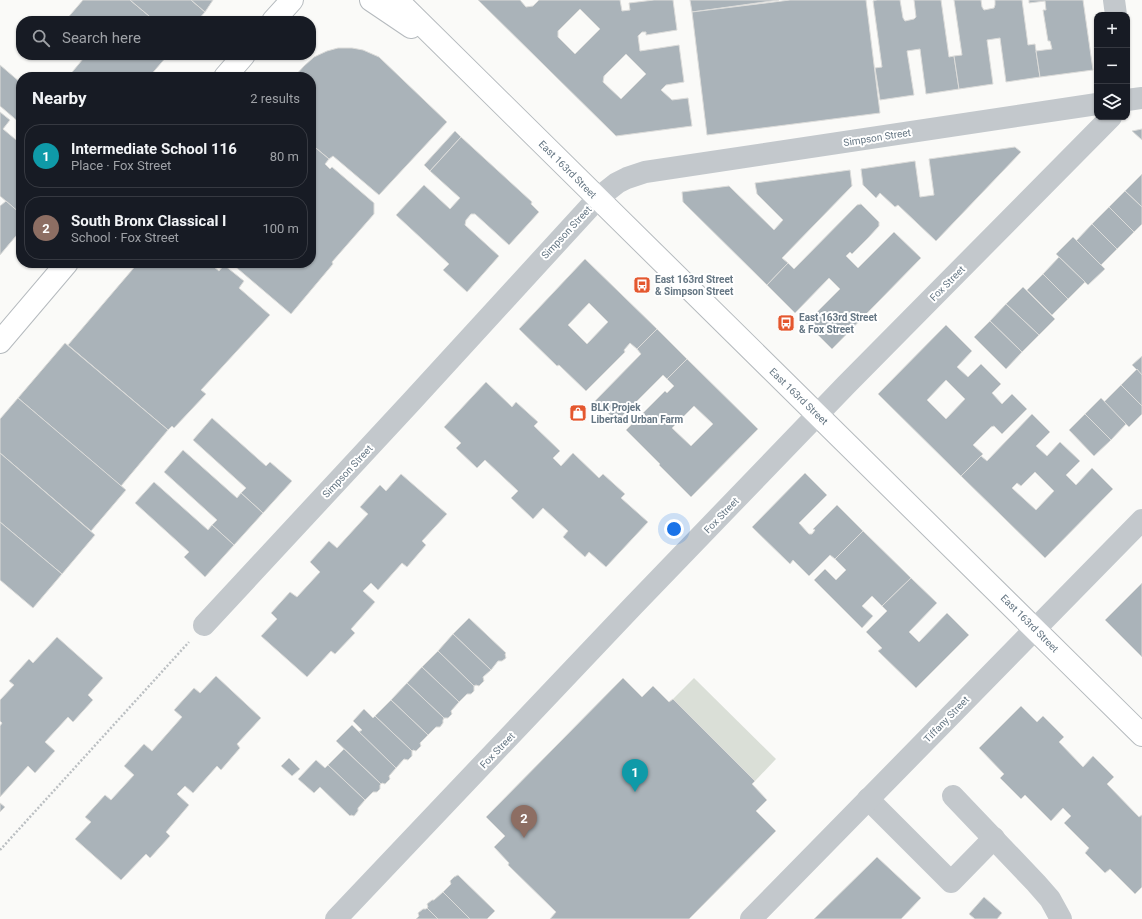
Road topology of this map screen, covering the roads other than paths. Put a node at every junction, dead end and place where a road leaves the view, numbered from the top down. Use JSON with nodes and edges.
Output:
{"nodes":[{"id":1,"x":292,"y":0,"type":"edge"},
{"id":2,"x":371,"y":0,"type":"edge"},
{"id":3,"x":397,"y":0,"type":"edge"},
{"id":4,"x":1114,"y":0,"type":"edge"},
{"id":5,"x":1116,"y":12,"type":"edge"},
{"id":6,"x":278,"y":16,"type":"edge"},
{"id":7,"x":455,"y":57,"type":"junction"},
{"id":8,"x":240,"y":60,"type":"edge"},
{"id":9,"x":229,"y":72,"type":"edge"},
{"id":10,"x":1094,"y":104,"type":"edge"},
{"id":11,"x":1108,"y":120,"type":"edge"},
{"id":12,"x":598,"y":198,"type":"junction"},
{"id":13,"x":63,"y":268,"type":"edge"},
{"id":14,"x":0,"y":342,"type":"edge"},
{"id":15,"x":818,"y":414,"type":"junction"},
{"id":16,"x":1142,"y":520,"type":"edge"},
{"id":17,"x":204,"y":625,"type":"road end"},
{"id":18,"x":1035,"y":628,"type":"junction"},
{"id":19,"x":1142,"y":735,"type":"edge"},
{"id":20,"x":953,"y":796,"type":"dead end"},
{"id":21,"x":868,"y":799,"type":"junction"},
{"id":22,"x":994,"y":838,"type":"junction"},
{"id":23,"x":336,"y":919,"type":"edge"},
{"id":24,"x":751,"y":919,"type":"edge"},
{"id":25,"x":1061,"y":919,"type":"edge"}],
"edges":[{"from":1,"to":6,"type":"main road"},
{"from":2,"to":7,"type":"main road","name":"East 163rd Street"},
{"from":3,"to":7,"type":"main road","name":"East 163rd Street"},
{"from":4,"to":5,"type":"street"},
{"from":7,"to":12,"type":"main road","name":"East 163rd Street"},
{"from":8,"to":9,"type":"main road"},
{"from":10,"to":12,"type":"street","name":"Simpson Street"},
{"from":11,"to":15,"type":"street","name":"Fox Street"},
{"from":12,"to":15,"type":"main road","name":"East 163rd Street"},
{"from":12,"to":17,"type":"street","name":"Simpson Street"},
{"from":13,"to":14,"type":"main road"},
{"from":15,"to":18,"type":"main road","name":"East 163rd Street"},
{"from":15,"to":23,"type":"street","name":"Fox Street"},
{"from":16,"to":18,"type":"street","name":"Tiffany Street"},
{"from":18,"to":19,"type":"main road","name":"East 163rd Street"},
{"from":18,"to":21,"type":"street","name":"Tiffany Street"},
{"from":20,"to":22,"type":"street"},
{"from":21,"to":22,"type":"street"},
{"from":21,"to":24,"type":"street","name":"Tiffany Street"},
{"from":22,"to":25,"type":"street"}]}
